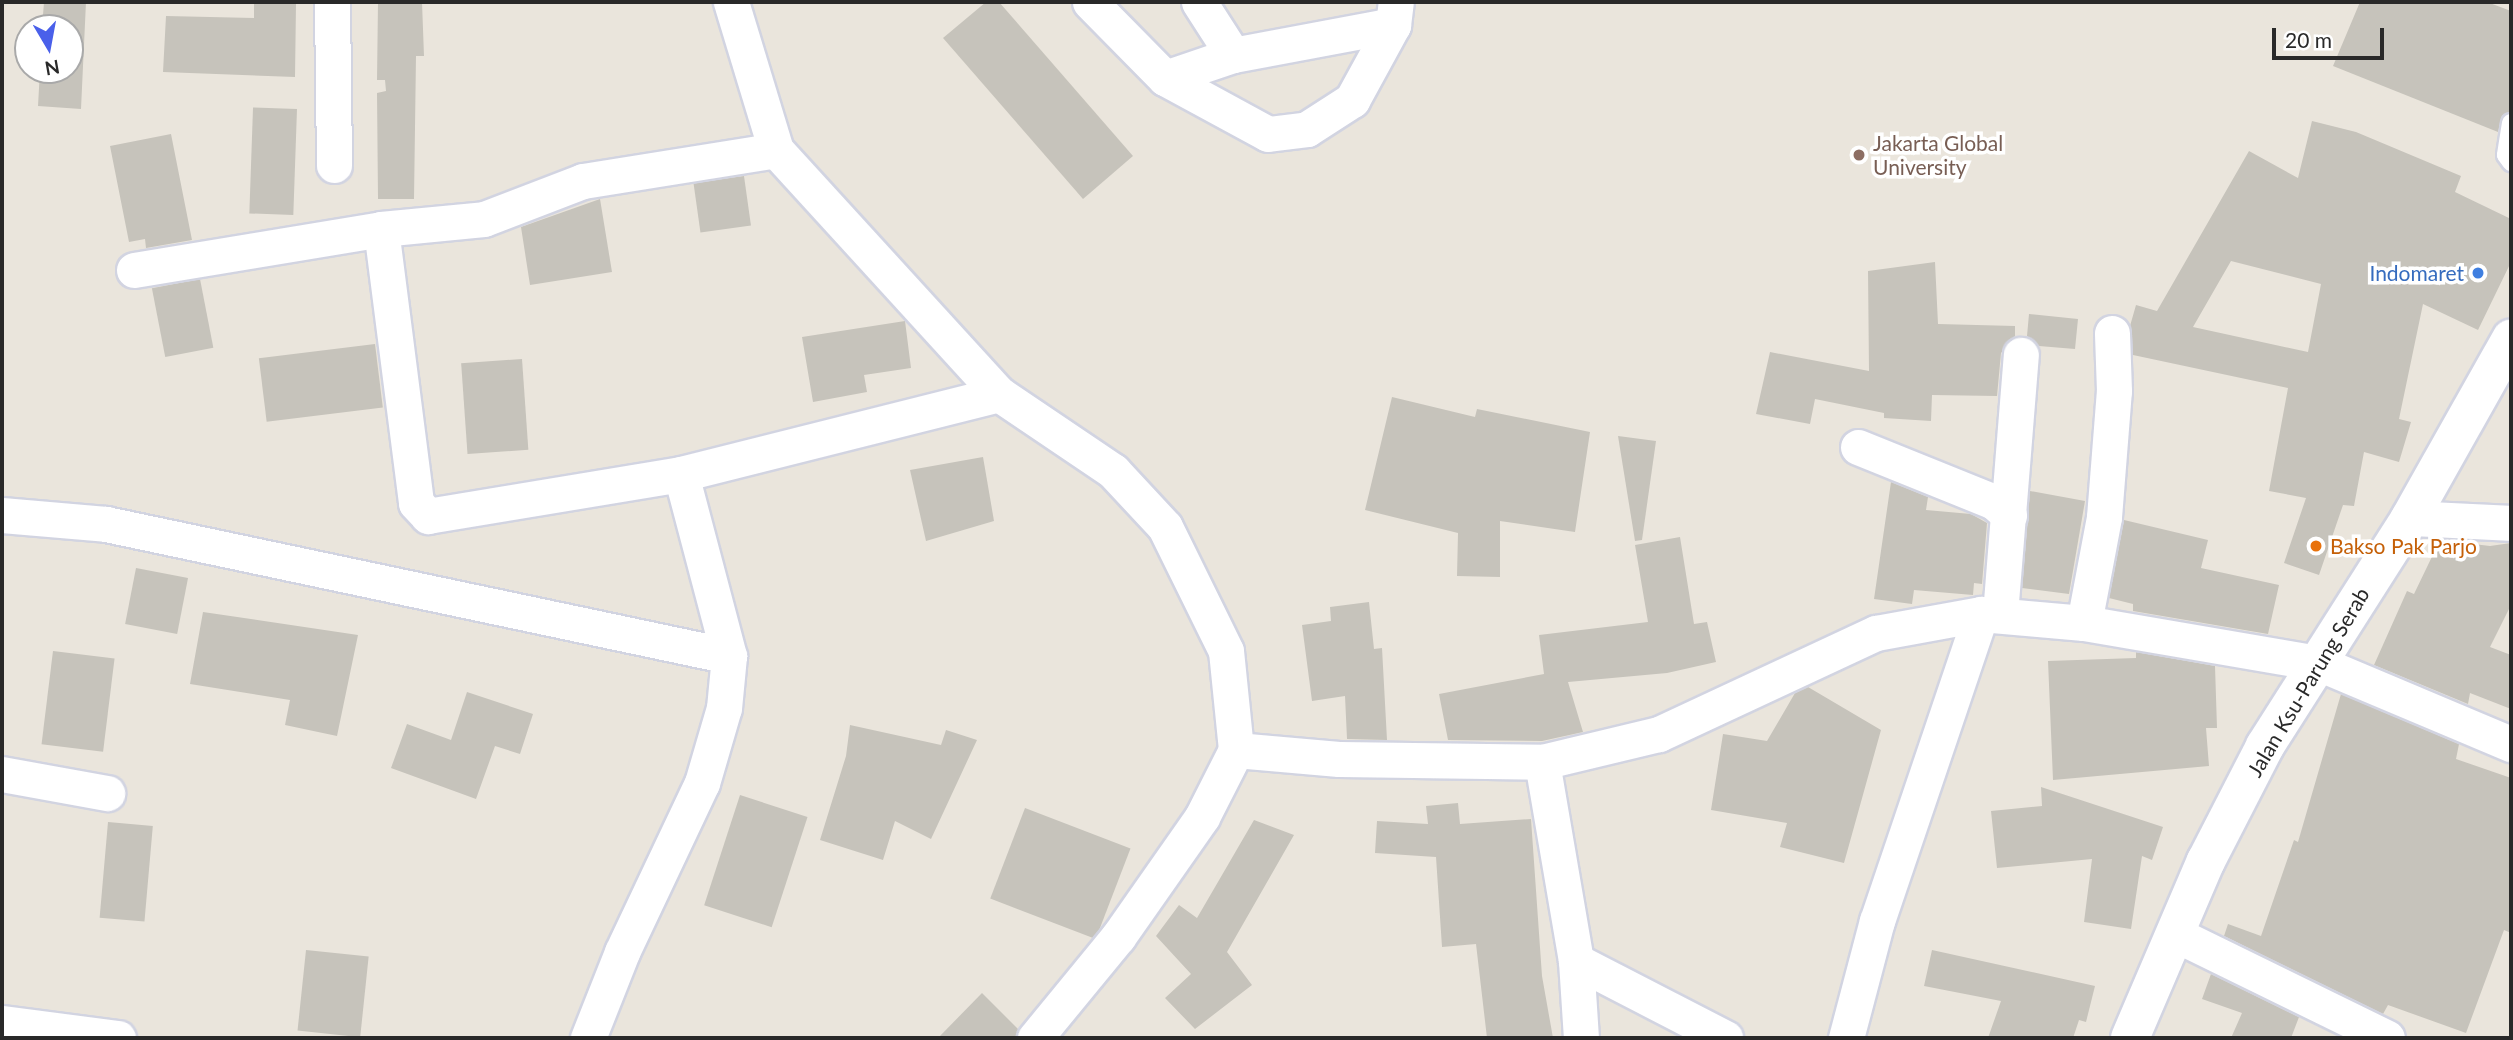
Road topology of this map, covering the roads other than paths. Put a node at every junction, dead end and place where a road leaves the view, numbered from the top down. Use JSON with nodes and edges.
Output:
{"nodes":[{"id":1,"x":332,"y":2,"type":"edge"},
{"id":2,"x":731,"y":2,"type":"edge"},
{"id":3,"x":1090,"y":2,"type":"edge"},
{"id":4,"x":1199,"y":2,"type":"edge"},
{"id":5,"x":1394,"y":13,"type":"edge"},
{"id":6,"x":1233,"y":55,"type":"junction"},
{"id":7,"x":1165,"y":78,"type":"junction"},
{"id":8,"x":2511,"y":123,"type":"edge"},
{"id":9,"x":776,"y":150,"type":"junction"},
{"id":10,"x":2511,"y":162,"type":"edge"},
{"id":11,"x":334,"y":165,"type":"dead end"},
{"id":12,"x":381,"y":229,"type":"junction"},
{"id":13,"x":134,"y":270,"type":"dead end"},
{"id":14,"x":2112,"y":333,"type":"dead end"},
{"id":15,"x":2511,"y":340,"type":"edge"},
{"id":16,"x":2021,"y":355,"type":"dead end"},
{"id":17,"x":999,"y":394,"type":"junction"},
{"id":18,"x":1858,"y":447,"type":"dead end"},
{"id":19,"x":681,"y":474,"type":"junction"},
{"id":20,"x":2,"y":515,"type":"edge"},
{"id":21,"x":2009,"y":515,"type":"junction"},
{"id":22,"x":2410,"y":519,"type":"junction"},
{"id":23,"x":2511,"y":523,"type":"edge"},
{"id":24,"x":1991,"y":614,"type":"junction"},
{"id":25,"x":2084,"y":623,"type":"junction"},
{"id":26,"x":729,"y":656,"type":"junction"},
{"id":27,"x":2318,"y":663,"type":"junction"},
{"id":28,"x":2511,"y":744,"type":"edge"},
{"id":29,"x":1236,"y":750,"type":"junction"},
{"id":30,"x":1542,"y":762,"type":"junction"},
{"id":31,"x":2,"y":774,"type":"edge"},
{"id":32,"x":107,"y":793,"type":"dead end"},
{"id":33,"x":2175,"y":934,"type":"junction"},
{"id":34,"x":1576,"y":961,"type":"junction"},
{"id":35,"x":2,"y":1023,"type":"edge"},
{"id":36,"x":117,"y":1038,"type":"edge"},
{"id":37,"x":588,"y":1038,"type":"edge"},
{"id":38,"x":1035,"y":1038,"type":"edge"},
{"id":39,"x":1581,"y":1038,"type":"edge"},
{"id":40,"x":1724,"y":1038,"type":"edge"},
{"id":41,"x":1846,"y":1038,"type":"edge"},
{"id":42,"x":2130,"y":1038,"type":"edge"},
{"id":43,"x":2387,"y":1038,"type":"edge"}],
"edges":[{"from":1,"to":11,"type":"street"},
{"from":2,"to":9,"type":"street"},
{"from":3,"to":7,"type":"street"},
{"from":4,"to":6,"type":"street"},
{"from":5,"to":6,"type":"street"},
{"from":5,"to":7,"type":"street"},
{"from":6,"to":7,"type":"street"},
{"from":8,"to":10,"type":"lane"},
{"from":9,"to":12,"type":"street"},
{"from":9,"to":17,"type":"street"},
{"from":12,"to":13,"type":"street"},
{"from":12,"to":19,"type":"street"},
{"from":14,"to":25,"type":"street"},
{"from":15,"to":22,"type":"street","name":"Jalan Ksu-Parung Serab"},
{"from":16,"to":21,"type":"street"},
{"from":17,"to":19,"type":"street"},
{"from":17,"to":29,"type":"street"},
{"from":18,"to":21,"type":"street"},
{"from":19,"to":26,"type":"street"},
{"from":20,"to":26,"type":"street"},
{"from":21,"to":24,"type":"street"},
{"from":22,"to":23,"type":"street"},
{"from":22,"to":27,"type":"street","name":"Jalan Ksu-Parung Serab"},
{"from":24,"to":25,"type":"street"},
{"from":24,"to":30,"type":"street"},
{"from":24,"to":41,"type":"street"},
{"from":25,"to":27,"type":"street"},
{"from":26,"to":37,"type":"street"},
{"from":27,"to":28,"type":"street"},
{"from":27,"to":33,"type":"street","name":"Jalan Ksu-Parung Serab"},
{"from":29,"to":30,"type":"street"},
{"from":29,"to":38,"type":"street"},
{"from":30,"to":34,"type":"street"},
{"from":31,"to":32,"type":"street"},
{"from":33,"to":42,"type":"street","name":"Jalan Ksu-Parung Serab"},
{"from":33,"to":43,"type":"street"},
{"from":34,"to":39,"type":"street"},
{"from":34,"to":40,"type":"street"},
{"from":35,"to":36,"type":"street"}]}
